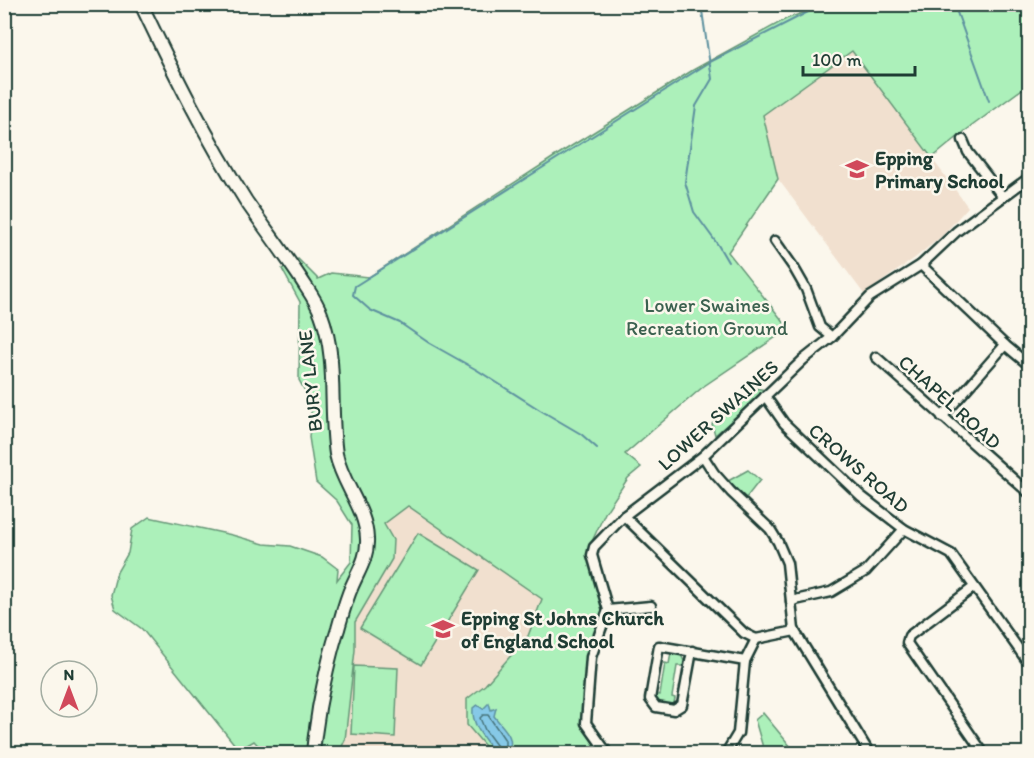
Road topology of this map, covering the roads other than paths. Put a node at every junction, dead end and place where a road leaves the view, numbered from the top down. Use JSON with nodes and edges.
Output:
{"nodes":[{"id":1,"x":141,"y":4,"type":"edge"},
{"id":2,"x":963,"y":140,"type":"dead end"},
{"id":3,"x":1029,"y":177,"type":"edge"},
{"id":4,"x":1003,"y":197,"type":"junction"},
{"id":5,"x":775,"y":241,"type":"dead end"},
{"id":6,"x":921,"y":265,"type":"junction"},
{"id":7,"x":832,"y":337,"type":"junction"},
{"id":8,"x":1005,"y":345,"type":"junction"},
{"id":9,"x":876,"y":357,"type":"dead end"},
{"id":10,"x":1029,"y":366,"type":"edge"},
{"id":11,"x":765,"y":396,"type":"junction"},
{"id":12,"x":942,"y":417,"type":"junction"},
{"id":13,"x":703,"y":456,"type":"junction"},
{"id":14,"x":1029,"y":494,"type":"edge"},
{"id":15,"x":624,"y":516,"type":"junction"},
{"id":16,"x":903,"y":529,"type":"junction"},
{"id":17,"x":974,"y":587,"type":"junction"},
{"id":18,"x":791,"y":601,"type":"junction"},
{"id":19,"x":651,"y":606,"type":"dead end"},
{"id":20,"x":608,"y":610,"type":"junction"},
{"id":21,"x":795,"y":631,"type":"junction"},
{"id":22,"x":756,"y":639,"type":"junction"},
{"id":23,"x":692,"y":651,"type":"junction"},
{"id":24,"x":746,"y":661,"type":"junction"},
{"id":25,"x":1029,"y":665,"type":"edge"},
{"id":26,"x":313,"y":753,"type":"edge"},
{"id":27,"x":608,"y":753,"type":"edge"},
{"id":28,"x":723,"y":753,"type":"edge"},
{"id":29,"x":870,"y":753,"type":"edge"},
{"id":30,"x":984,"y":753,"type":"edge"}],
"edges":[{"from":1,"to":26,"type":"main road","name":"BURY LANE"},
{"from":2,"to":4,"type":"street"},
{"from":3,"to":4,"type":"street","name":"LOWER SWAINES"},
{"from":4,"to":6,"type":"street","name":"LOWER SWAINES"},
{"from":5,"to":7,"type":"street"},
{"from":6,"to":7,"type":"street","name":"LOWER SWAINES"},
{"from":6,"to":8,"type":"street"},
{"from":7,"to":11,"type":"street","name":"LOWER SWAINES"},
{"from":8,"to":10,"type":"street"},
{"from":8,"to":12,"type":"street"},
{"from":9,"to":12,"type":"street","name":"CHAPEL ROAD"},
{"from":11,"to":13,"type":"street","name":"LOWER SWAINES"},
{"from":11,"to":16,"type":"street","name":"CROWS ROAD"},
{"from":12,"to":14,"type":"street","name":"CHAPEL ROAD"},
{"from":13,"to":15,"type":"street","name":"LOWER SWAINES"},
{"from":13,"to":18,"type":"street"},
{"from":15,"to":20,"type":"street","name":"LOWER SWAINES"},
{"from":15,"to":22,"type":"street"},
{"from":16,"to":17,"type":"street","name":"CROWS ROAD"},
{"from":16,"to":18,"type":"street"},
{"from":17,"to":25,"type":"street","name":"CROWS ROAD"},
{"from":17,"to":30,"type":"street"},
{"from":18,"to":21,"type":"street"},
{"from":19,"to":20,"type":"street"},
{"from":20,"to":27,"type":"street"},
{"from":21,"to":22,"type":"street"},
{"from":21,"to":29,"type":"street"},
{"from":22,"to":24,"type":"street"},
{"from":23,"to":23,"type":"street"},
{"from":23,"to":24,"type":"street"},
{"from":24,"to":28,"type":"street"}]}
